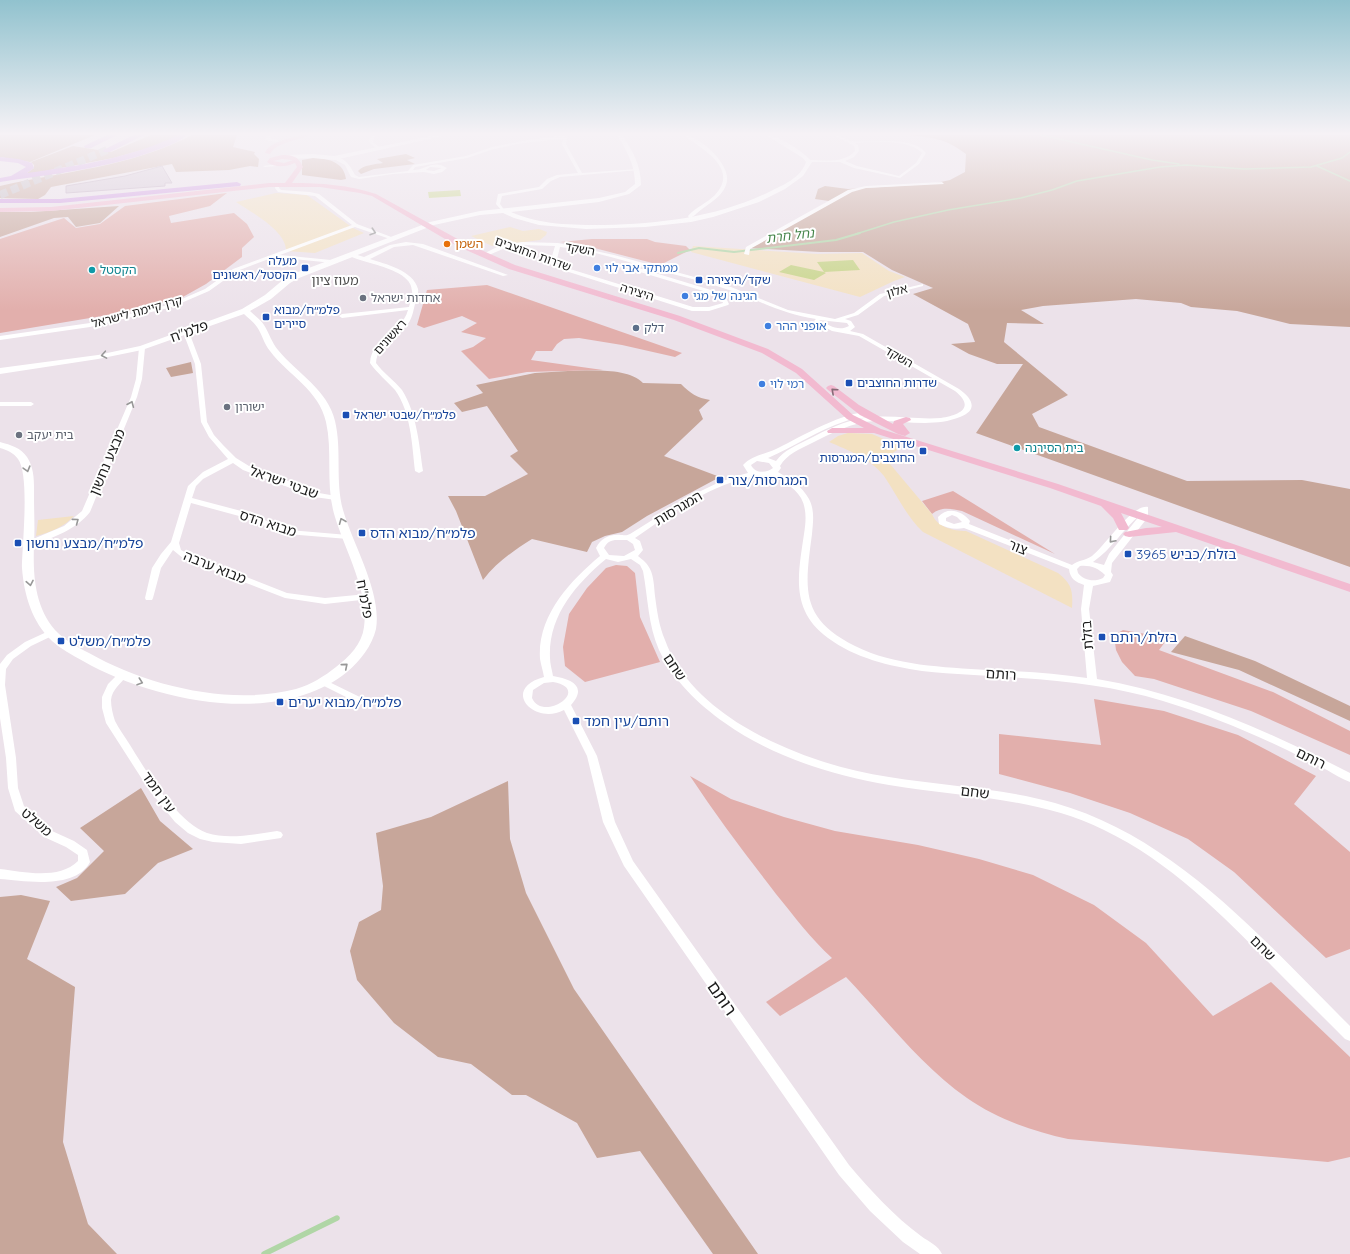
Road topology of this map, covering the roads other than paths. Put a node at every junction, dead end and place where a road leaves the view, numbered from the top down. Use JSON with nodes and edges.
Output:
{"nodes":[{"id":1,"x":149,"y":194,"type":"edge"},
{"id":2,"x":163,"y":194,"type":"edge"},
{"id":3,"x":176,"y":194,"type":"edge"},
{"id":4,"x":312,"y":194,"type":"edge"},
{"id":5,"x":370,"y":194,"type":"edge"},
{"id":6,"x":379,"y":194,"type":"edge"},
{"id":7,"x":503,"y":194,"type":"edge"},
{"id":8,"x":625,"y":194,"type":"edge"},
{"id":9,"x":718,"y":194,"type":"edge"},
{"id":10,"x":772,"y":194,"type":"edge"},
{"id":11,"x":844,"y":194,"type":"edge"},
{"id":12,"x":0,"y":201,"type":"edge"},
{"id":13,"x":0,"y":206,"type":"edge"},
{"id":14,"x":0,"y":210,"type":"edge"},
{"id":15,"x":503,"y":211,"type":"junction"},
{"id":16,"x":692,"y":220,"type":"junction"},
{"id":17,"x":355,"y":225,"type":"junction"},
{"id":18,"x":430,"y":225,"type":"junction"},
{"id":19,"x":394,"y":238,"type":"junction"},
{"id":20,"x":558,"y":245,"type":"junction"},
{"id":21,"x":488,"y":254,"type":"junction"},
{"id":22,"x":747,"y":254,"type":"dead end"},
{"id":23,"x":351,"y":255,"type":"junction"},
{"id":24,"x":272,"y":256,"type":"junction"},
{"id":25,"x":365,"y":259,"type":"junction"},
{"id":26,"x":331,"y":262,"type":"junction"},
{"id":27,"x":622,"y":265,"type":"dead end"},
{"id":28,"x":505,"y":275,"type":"dead end"},
{"id":29,"x":920,"y":284,"type":"dead end"},
{"id":30,"x":724,"y":286,"type":"junction"},
{"id":31,"x":714,"y":292,"type":"junction"},
{"id":32,"x":411,"y":308,"type":"junction"},
{"id":33,"x":245,"y":311,"type":"junction"},
{"id":34,"x":856,"y":314,"type":"junction"},
{"id":35,"x":342,"y":316,"type":"dead end"},
{"id":36,"x":808,"y":316,"type":"junction"},
{"id":37,"x":836,"y":320,"type":"junction"},
{"id":38,"x":852,"y":324,"type":"junction"},
{"id":39,"x":827,"y":326,"type":"junction"},
{"id":40,"x":839,"y":330,"type":"junction"},
{"id":41,"x":186,"y":332,"type":"junction"},
{"id":42,"x":861,"y":335,"type":"junction"},
{"id":43,"x":0,"y":338,"type":"edge"},
{"id":44,"x":142,"y":348,"type":"junction"},
{"id":45,"x":0,"y":371,"type":"edge"},
{"id":46,"x":0,"y":404,"type":"edge"},
{"id":47,"x":31,"y":404,"type":"dead end"},
{"id":48,"x":865,"y":414,"type":"junction"},
{"id":49,"x":853,"y":419,"type":"junction"},
{"id":50,"x":874,"y":419,"type":"junction"},
{"id":51,"x":906,"y":420,"type":"junction"},
{"id":52,"x":922,"y":420,"type":"junction"},
{"id":53,"x":832,"y":431,"type":"junction"},
{"id":54,"x":877,"y":431,"type":"junction"},
{"id":55,"x":905,"y":433,"type":"junction"},
{"id":56,"x":0,"y":445,"type":"edge"},
{"id":57,"x":758,"y":459,"type":"junction"},
{"id":58,"x":233,"y":460,"type":"junction"},
{"id":59,"x":747,"y":466,"type":"junction"},
{"id":60,"x":774,"y":469,"type":"junction"},
{"id":61,"x":419,"y":471,"type":"dead end"},
{"id":62,"x":756,"y":473,"type":"junction"},
{"id":63,"x":727,"y":480,"type":"junction"},
{"id":64,"x":336,"y":498,"type":"junction"},
{"id":65,"x":188,"y":500,"type":"junction"},
{"id":66,"x":1098,"y":501,"type":"junction"},
{"id":67,"x":1141,"y":513,"type":"junction"},
{"id":68,"x":964,"y":525,"type":"dead end"},
{"id":69,"x":1126,"y":531,"type":"junction"},
{"id":70,"x":1185,"y":531,"type":"junction"},
{"id":71,"x":348,"y":537,"type":"junction"},
{"id":72,"x":629,"y":538,"type":"junction"},
{"id":73,"x":175,"y":543,"type":"junction"},
{"id":74,"x":29,"y":544,"type":"junction"},
{"id":75,"x":605,"y":556,"type":"junction"},
{"id":76,"x":633,"y":556,"type":"junction"},
{"id":77,"x":1087,"y":563,"type":"junction"},
{"id":78,"x":1073,"y":568,"type":"junction"},
{"id":79,"x":1107,"y":571,"type":"junction"},
{"id":80,"x":1350,"y":578,"type":"edge"},
{"id":81,"x":1088,"y":586,"type":"junction"},
{"id":82,"x":1350,"y":588,"type":"edge"},
{"id":83,"x":367,"y":597,"type":"junction"},
{"id":84,"x":149,"y":598,"type":"dead end"},
{"id":85,"x":51,"y":632,"type":"junction"},
{"id":86,"x":122,"y":675,"type":"junction"},
{"id":87,"x":549,"y":679,"type":"junction"},
{"id":88,"x":323,"y":682,"type":"junction"},
{"id":89,"x":1092,"y":682,"type":"junction"},
{"id":90,"x":363,"y":702,"type":"dead end"},
{"id":91,"x":566,"y":705,"type":"junction"},
{"id":92,"x":1350,"y":778,"type":"edge"},
{"id":93,"x":277,"y":835,"type":"dead end"},
{"id":94,"x":0,"y":874,"type":"edge"},
{"id":95,"x":1350,"y":1035,"type":"edge"},
{"id":96,"x":934,"y":1254,"type":"edge"}],
"edges":[{"from":1,"to":12,"type":"highway"},
{"from":2,"to":13,"type":"main road","name":"שדרות החוצבים"},
{"from":3,"to":14,"type":"main road","name":"שדרות החוצבים"},
{"from":4,"to":17,"type":"street"},
{"from":5,"to":18,"type":"main road","name":"שדרות החוצבים"},
{"from":6,"to":18,"type":"main road","name":"שדרות החוצבים"},
{"from":7,"to":15,"type":"street"},
{"from":8,"to":15,"type":"street"},
{"from":9,"to":16,"type":"street"},
{"from":10,"to":16,"type":"street"},
{"from":11,"to":22,"type":"street"},
{"from":15,"to":16,"type":"street"},
{"from":15,"to":18,"type":"street"},
{"from":17,"to":19,"type":"street","one_way":true},
{"from":17,"to":24,"type":"street","name":"קרן קיימת לישראל"},
{"from":18,"to":19,"type":"street"},
{"from":18,"to":21,"type":"main road","name":"שדרות החוצבים"},
{"from":19,"to":23,"type":"street"},
{"from":20,"to":21,"type":"street"},
{"from":20,"to":30,"type":"street","name":"השקד"},
{"from":20,"to":31,"type":"street","name":"היצירה"},
{"from":48,"to":21,"type":"main road","name":"שדרות החוצבים","one_way":true},
{"from":21,"to":49,"type":"main road","name":"שדרות החוצבים"},
{"from":23,"to":25,"type":"street","name":"ראשונים"},
{"from":23,"to":26,"type":"street"},
{"from":24,"to":26,"type":"street"},
{"from":24,"to":43,"type":"street","name":"קרן קיימת לישראל"},
{"from":25,"to":28,"type":"street"},
{"from":25,"to":32,"type":"street","name":"ראשונים"},
{"from":26,"to":33,"type":"street"},
{"from":27,"to":31,"type":"street","name":"היצירה"},
{"from":29,"to":34,"type":"street","name":"אלון"},
{"from":30,"to":31,"type":"street"},
{"from":30,"to":36,"type":"street","name":"השקד"},
{"from":32,"to":35,"type":"street"},
{"from":32,"to":61,"type":"street","name":"ראשונים"},
{"from":33,"to":41,"type":"street","name":"פלמ\"ח"},
{"from":33,"to":64,"type":"street","name":"פלמ\"ח"},
{"from":34,"to":37,"type":"street","name":"אלון"},
{"from":34,"to":38,"type":"street","name":"אלון"},
{"from":36,"to":37,"type":"street","name":"השקד"},
{"from":36,"to":39,"type":"street","name":"השקד"},
{"from":37,"to":38,"type":"street","name":"השקד"},
{"from":37,"to":39,"type":"street"},
{"from":38,"to":40,"type":"street"},
{"from":38,"to":42,"type":"street","name":"השקד"},
{"from":39,"to":40,"type":"street","name":"השקד"},
{"from":40,"to":42,"type":"street","name":"השקד"},
{"from":41,"to":44,"type":"street","name":"פלמ\"ח"},
{"from":41,"to":58,"type":"street","name":"שבטי ישראל"},
{"from":42,"to":52,"type":"street","name":"השקד"},
{"from":44,"to":45,"type":"street","name":"פלמ\"ח","one_way":true},
{"from":74,"to":44,"type":"street","name":"מבצע נחשון","one_way":true},
{"from":46,"to":47,"type":"street"},
{"from":48,"to":49,"type":"street"},
{"from":48,"to":50,"type":"main road","name":"שדרות החוצבים"},
{"from":48,"to":52,"type":"street","name":"השקד"},
{"from":49,"to":50,"type":"street"},
{"from":49,"to":53,"type":"street"},
{"from":49,"to":54,"type":"main road","name":"שדרות החוצבים"},
{"from":49,"to":57,"type":"street"},
{"from":50,"to":51,"type":"street","name":"השקד"},
{"from":50,"to":55,"type":"main road","name":"שדרות החוצבים"},
{"from":51,"to":52,"type":"street","name":"השקד"},
{"from":51,"to":55,"type":"main road"},
{"from":53,"to":54,"type":"main road"},
{"from":53,"to":60,"type":"street"},
{"from":54,"to":66,"type":"main road"},
{"from":55,"to":67,"type":"main road","name":"שדרות החוצבים"},
{"from":56,"to":74,"type":"street","name":"פלמ\"ח","one_way":true},
{"from":57,"to":59,"type":"street","name":"המגרסות"},
{"from":57,"to":60,"type":"street","name":"רותם"},
{"from":58,"to":64,"type":"street","name":"שבטי ישראל"},
{"from":58,"to":65,"type":"street","name":"מבוא ערבה"},
{"from":59,"to":62,"type":"street"},
{"from":59,"to":63,"type":"street","name":"המגרסות"},
{"from":60,"to":62,"type":"street","name":"המגרסות"},
{"from":60,"to":89,"type":"street","name":"רותם"},
{"from":62,"to":63,"type":"street","name":"המגרסות"},
{"from":63,"to":72,"type":"street","name":"המגרסות"},
{"from":71,"to":64,"type":"street","name":"פלמ\"ח","one_way":true},
{"from":65,"to":71,"type":"street","name":"מבוא הדס"},
{"from":65,"to":73,"type":"street","name":"מבוא ערבה"},
{"from":66,"to":67,"type":"main road"},
{"from":66,"to":69,"type":"main road"},
{"from":67,"to":69,"type":"street"},
{"from":67,"to":70,"type":"main road"},
{"from":67,"to":80,"type":"main road"},
{"from":68,"to":78,"type":"street","name":"צור"},
{"from":69,"to":70,"type":"main road"},
{"from":69,"to":77,"type":"street","one_way":true},
{"from":69,"to":79,"type":"street"},
{"from":70,"to":82,"type":"main road"},
{"from":71,"to":83,"type":"street","name":"פלמ\"ח"},
{"from":72,"to":75,"type":"street","name":"המגרסות"},
{"from":72,"to":76,"type":"street"},
{"from":73,"to":83,"type":"street","name":"מבוא ערבה"},
{"from":73,"to":84,"type":"street"},
{"from":74,"to":85,"type":"street","name":"פלמ\"ח","one_way":true},
{"from":75,"to":76,"type":"street"},
{"from":75,"to":87,"type":"street"},
{"from":76,"to":95,"type":"street","name":"שחם"},
{"from":77,"to":78,"type":"street"},
{"from":77,"to":79,"type":"street"},
{"from":78,"to":81,"type":"street"},
{"from":79,"to":81,"type":"street"},
{"from":81,"to":89,"type":"street","name":"בזלת"},
{"from":88,"to":83,"type":"street","name":"פלמ\"ח","one_way":true},
{"from":85,"to":86,"type":"street","name":"פלמ\"ח"},
{"from":85,"to":94,"type":"street","name":"משלט"},
{"from":86,"to":88,"type":"street","name":"פלמ\"ח","one_way":true},
{"from":86,"to":93,"type":"street","name":"עין חמד"},
{"from":87,"to":91,"type":"street"},
{"from":87,"to":91,"type":"street"},
{"from":88,"to":90,"type":"street"},
{"from":89,"to":92,"type":"street","name":"רותם"},
{"from":91,"to":96,"type":"street","name":"רותם"}]}
